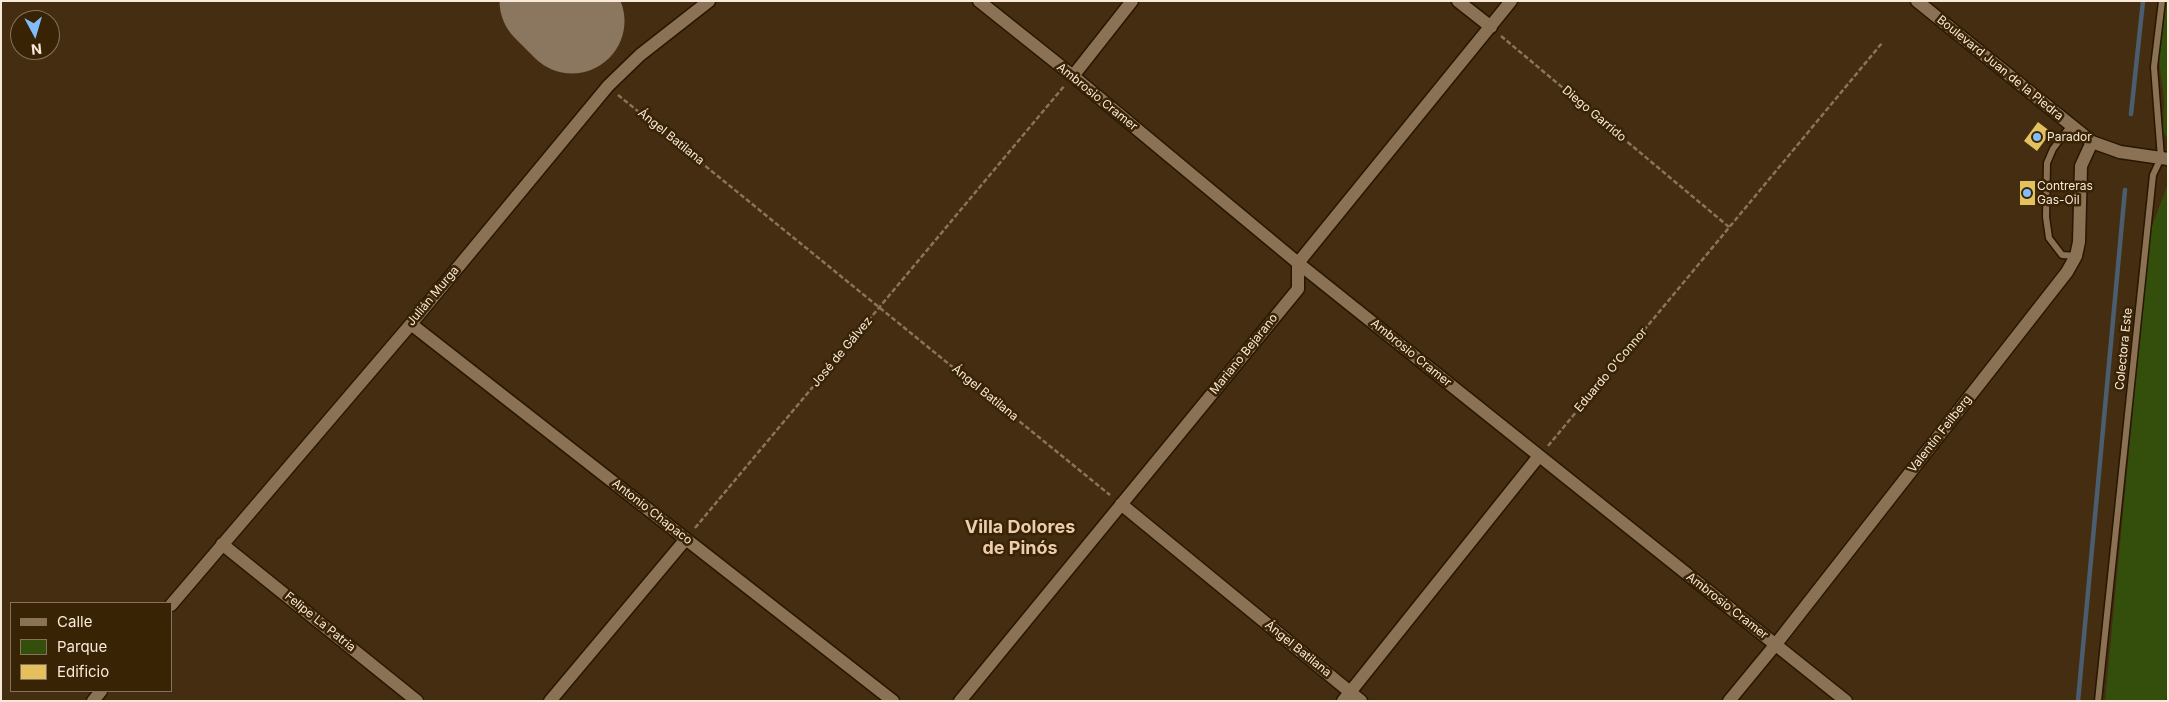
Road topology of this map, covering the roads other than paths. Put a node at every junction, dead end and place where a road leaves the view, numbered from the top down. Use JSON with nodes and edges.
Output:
{"nodes":[{"id":1,"x":709,"y":1,"type":"edge"},
{"id":2,"x":979,"y":1,"type":"edge"},
{"id":3,"x":1132,"y":1,"type":"edge"},
{"id":4,"x":1458,"y":1,"type":"edge"},
{"id":5,"x":1511,"y":1,"type":"edge"},
{"id":6,"x":1917,"y":1,"type":"edge"},
{"id":7,"x":2162,"y":1,"type":"edge"},
{"id":8,"x":1490,"y":27,"type":"junction"},
{"id":9,"x":1073,"y":76,"type":"junction"},
{"id":10,"x":2070,"y":125,"type":"junction"},
{"id":11,"x":2092,"y":142,"type":"junction"},
{"id":12,"x":2164,"y":158,"type":"edge"},
{"id":13,"x":2076,"y":256,"type":"junction"},
{"id":14,"x":1298,"y":263,"type":"junction"},
{"id":15,"x":411,"y":324,"type":"junction"},
{"id":16,"x":1540,"y":456,"type":"junction"},
{"id":17,"x":1121,"y":504,"type":"junction"},
{"id":18,"x":686,"y":539,"type":"junction"},
{"id":19,"x":222,"y":544,"type":"junction"},
{"id":20,"x":172,"y":605,"type":"edge"},
{"id":21,"x":1776,"y":644,"type":"junction"},
{"id":22,"x":1347,"y":697,"type":"edge"},
{"id":23,"x":417,"y":701,"type":"edge"},
{"id":24,"x":550,"y":701,"type":"edge"},
{"id":25,"x":893,"y":701,"type":"edge"},
{"id":26,"x":960,"y":701,"type":"edge"},
{"id":27,"x":1361,"y":701,"type":"edge"},
{"id":28,"x":1729,"y":701,"type":"edge"},
{"id":29,"x":1846,"y":701,"type":"edge"},
{"id":30,"x":2098,"y":701,"type":"edge"}],
"edges":[{"from":1,"to":15,"type":"street","name":"Julián Murga"},
{"from":2,"to":9,"type":"street","name":"Ambrosio Cramer"},
{"from":3,"to":9,"type":"street"},
{"from":4,"to":8,"type":"street"},
{"from":5,"to":8,"type":"street"},
{"from":6,"to":10,"type":"street","name":"Boulevard Juan de la Piedra"},
{"from":7,"to":12,"type":"lane","name":"Colectora Este"},
{"from":8,"to":14,"type":"street"},
{"from":9,"to":14,"type":"street","name":"Ambrosio Cramer"},
{"from":10,"to":11,"type":"street","name":"Boulevard Juan de la Piedra"},
{"from":10,"to":13,"type":"lane"},
{"from":11,"to":12,"type":"street","name":"Boulevard Juan de la Piedra"},
{"from":11,"to":13,"type":"street","name":"Valentín Feilberg"},
{"from":12,"to":30,"type":"lane","name":"Colectora Este"},
{"from":13,"to":21,"type":"street","name":"Valentín Feilberg"},
{"from":14,"to":16,"type":"street","name":"Ambrosio Cramer"},
{"from":14,"to":17,"type":"street","name":"Mariano Bejarano"},
{"from":15,"to":18,"type":"street","name":"Antonio Chapaco"},
{"from":15,"to":19,"type":"street","name":"Julián Murga"},
{"from":16,"to":21,"type":"street","name":"Ambrosio Cramer"},
{"from":16,"to":22,"type":"street"},
{"from":17,"to":22,"type":"street","name":"Ángel Batilana"},
{"from":17,"to":26,"type":"street","name":"Mariano Bejarano"},
{"from":18,"to":24,"type":"street"},
{"from":18,"to":25,"type":"street","name":"Antonio Chapaco"},
{"from":19,"to":20,"type":"street","name":"Julián Murga"},
{"from":19,"to":23,"type":"street","name":"Felipe La Patria"},
{"from":21,"to":28,"type":"street","name":"Valentín Feilberg"},
{"from":21,"to":29,"type":"street","name":"Ambrosio Cramer"},
{"from":22,"to":27,"type":"street","name":"Ángel Batilana"}]}
